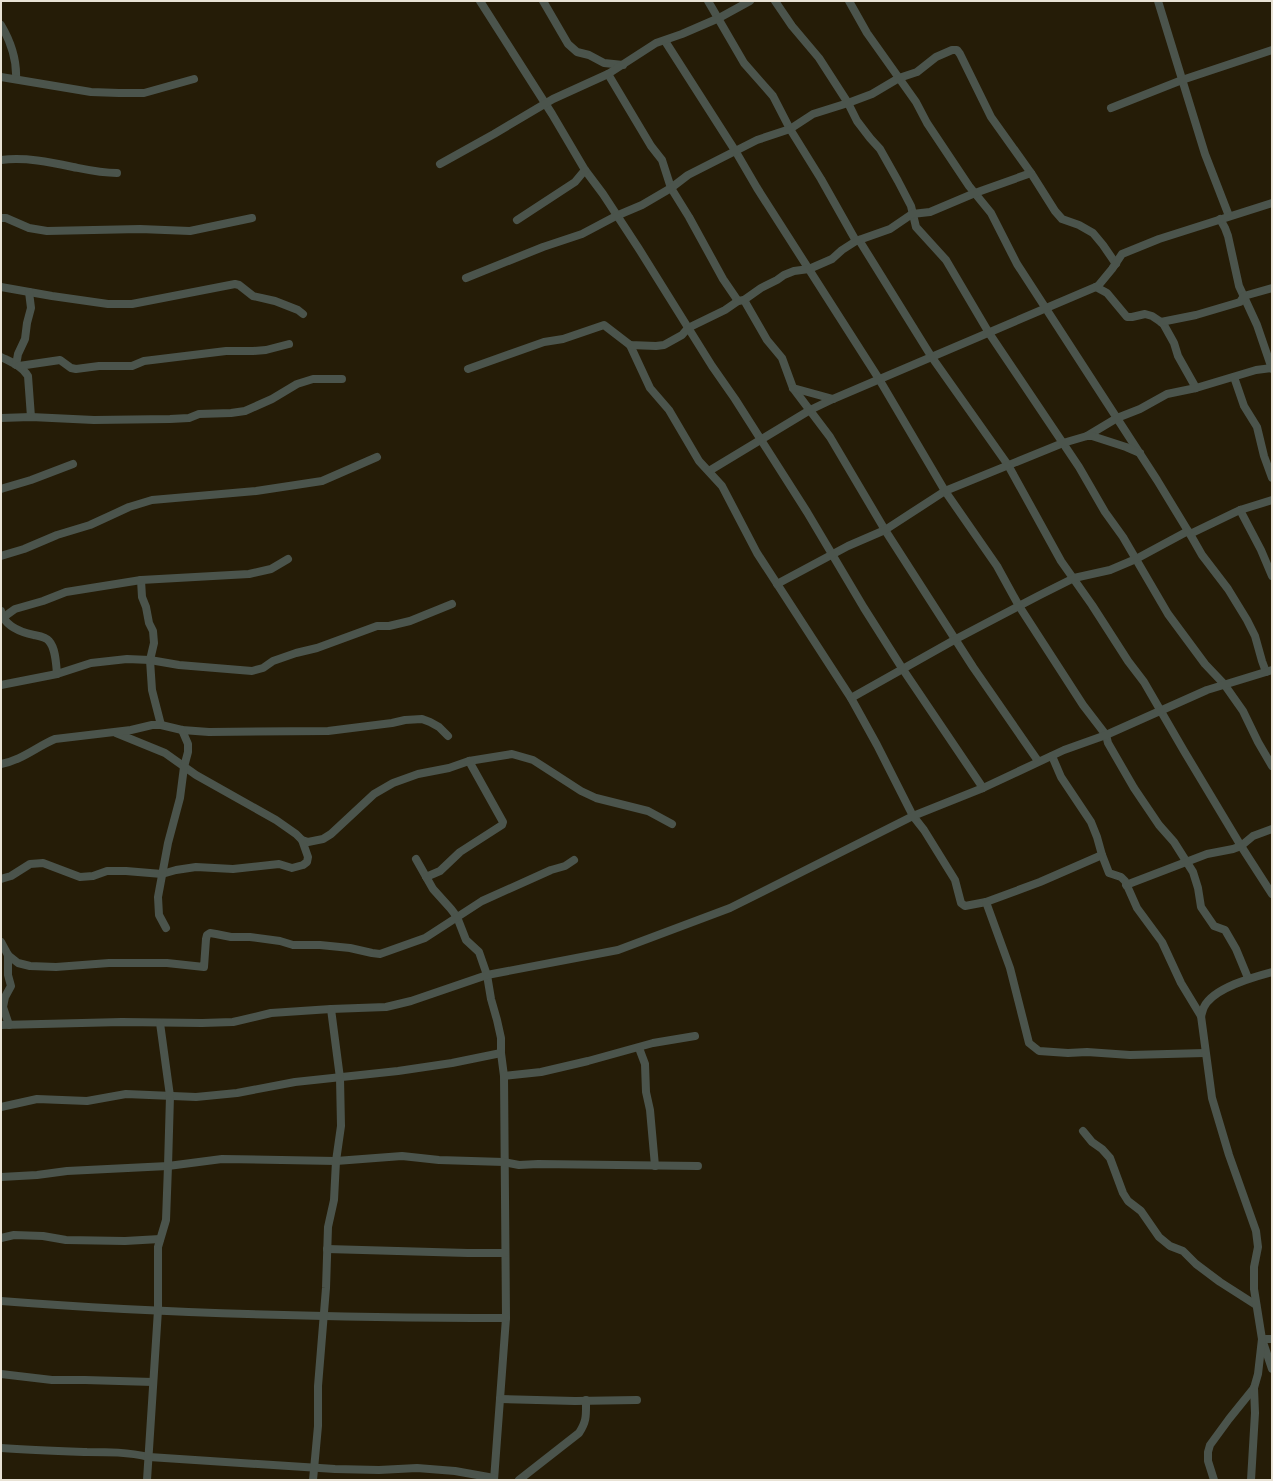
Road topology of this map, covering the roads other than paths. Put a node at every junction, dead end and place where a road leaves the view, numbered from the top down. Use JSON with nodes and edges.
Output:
{"nodes":[{"id":1,"x":480,"y":1,"type":"edge"},
{"id":2,"x":543,"y":1,"type":"edge"},
{"id":3,"x":708,"y":1,"type":"edge"},
{"id":4,"x":750,"y":1,"type":"edge"},
{"id":5,"x":775,"y":1,"type":"edge"},
{"id":6,"x":849,"y":1,"type":"edge"},
{"id":7,"x":1158,"y":1,"type":"edge"},
{"id":8,"x":719,"y":18,"type":"junction"},
{"id":9,"x":1,"y":25,"type":"edge"},
{"id":10,"x":665,"y":41,"type":"junction"},
{"id":11,"x":1272,"y":50,"type":"edge"},
{"id":12,"x":623,"y":65,"type":"junction"},
{"id":13,"x":608,"y":74,"type":"junction"},
{"id":14,"x":1,"y":77,"type":"edge"},
{"id":15,"x":898,"y":78,"type":"junction"},
{"id":16,"x":16,"y":79,"type":"junction"},
{"id":17,"x":194,"y":79,"type":"dead end"},
{"id":18,"x":1182,"y":80,"type":"junction"},
{"id":19,"x":848,"y":103,"type":"junction"},
{"id":20,"x":545,"y":104,"type":"junction"},
{"id":21,"x":1111,"y":108,"type":"dead end"},
{"id":22,"x":790,"y":129,"type":"junction"},
{"id":23,"x":736,"y":152,"type":"junction"},
{"id":24,"x":1,"y":160,"type":"edge"},
{"id":25,"x":440,"y":164,"type":"dead end"},
{"id":26,"x":585,"y":170,"type":"junction"},
{"id":27,"x":116,"y":173,"type":"dead end"},
{"id":28,"x":1030,"y":173,"type":"junction"},
{"id":29,"x":671,"y":188,"type":"junction"},
{"id":30,"x":974,"y":193,"type":"junction"},
{"id":31,"x":1272,"y":203,"type":"edge"},
{"id":32,"x":912,"y":214,"type":"junction"},
{"id":33,"x":616,"y":216,"type":"junction"},
{"id":34,"x":1228,"y":216,"type":"junction"},
{"id":35,"x":1,"y":218,"type":"edge"},
{"id":36,"x":252,"y":218,"type":"dead end"},
{"id":37,"x":1220,"y":219,"type":"junction"},
{"id":38,"x":517,"y":220,"type":"dead end"},
{"id":39,"x":857,"y":241,"type":"junction"},
{"id":40,"x":1116,"y":264,"type":"junction"},
{"id":41,"x":810,"y":269,"type":"junction"},
{"id":42,"x":466,"y":278,"type":"dead end"},
{"id":43,"x":1,"y":287,"type":"edge"},
{"id":44,"x":1096,"y":287,"type":"junction"},
{"id":45,"x":1272,"y":288,"type":"edge"},
{"id":46,"x":29,"y":292,"type":"junction"},
{"id":47,"x":1244,"y":296,"type":"junction"},
{"id":48,"x":741,"y":300,"type":"junction"},
{"id":49,"x":1045,"y":308,"type":"junction"},
{"id":50,"x":304,"y":314,"type":"dead end"},
{"id":51,"x":1161,"y":322,"type":"junction"},
{"id":52,"x":688,"y":328,"type":"junction"},
{"id":53,"x":989,"y":333,"type":"junction"},
{"id":54,"x":289,"y":344,"type":"dead end"},
{"id":55,"x":630,"y":345,"type":"junction"},
{"id":56,"x":931,"y":356,"type":"junction"},
{"id":57,"x":1,"y":357,"type":"edge"},
{"id":58,"x":18,"y":366,"type":"junction"},
{"id":59,"x":468,"y":369,"type":"dead end"},
{"id":60,"x":1272,"y":369,"type":"edge"},
{"id":61,"x":1234,"y":377,"type":"junction"},
{"id":62,"x":342,"y":379,"type":"dead end"},
{"id":63,"x":879,"y":379,"type":"junction"},
{"id":64,"x":793,"y":388,"type":"junction"},
{"id":65,"x":1196,"y":388,"type":"junction"},
{"id":66,"x":833,"y":399,"type":"junction"},
{"id":67,"x":810,"y":410,"type":"junction"},
{"id":68,"x":31,"y":417,"type":"junction"},
{"id":69,"x":1,"y":418,"type":"edge"},
{"id":70,"x":1117,"y":418,"type":"junction"},
{"id":71,"x":1086,"y":436,"type":"junction"},
{"id":72,"x":760,"y":440,"type":"junction"},
{"id":73,"x":1063,"y":443,"type":"junction"},
{"id":74,"x":1140,"y":453,"type":"junction"},
{"id":75,"x":377,"y":458,"type":"dead end"},
{"id":76,"x":73,"y":464,"type":"dead end"},
{"id":77,"x":1008,"y":465,"type":"junction"},
{"id":78,"x":709,"y":471,"type":"junction"},
{"id":79,"x":1272,"y":478,"type":"edge"},
{"id":80,"x":1,"y":489,"type":"edge"},
{"id":81,"x":945,"y":491,"type":"junction"},
{"id":82,"x":1272,"y":500,"type":"edge"},
{"id":83,"x":1240,"y":510,"type":"junction"},
{"id":84,"x":885,"y":530,"type":"junction"},
{"id":85,"x":1189,"y":532,"type":"junction"},
{"id":86,"x":833,"y":554,"type":"junction"},
{"id":87,"x":1,"y":556,"type":"edge"},
{"id":88,"x":288,"y":559,"type":"dead end"},
{"id":89,"x":1136,"y":559,"type":"junction"},
{"id":90,"x":1272,"y":576,"type":"edge"},
{"id":91,"x":1074,"y":578,"type":"junction"},
{"id":92,"x":141,"y":580,"type":"junction"},
{"id":93,"x":777,"y":584,"type":"junction"},
{"id":94,"x":452,"y":604,"type":"dead end"},
{"id":95,"x":1019,"y":606,"type":"junction"},
{"id":96,"x":2,"y":616,"type":"edge"},
{"id":97,"x":956,"y":639,"type":"junction"},
{"id":98,"x":150,"y":660,"type":"junction"},
{"id":99,"x":902,"y":668,"type":"junction"},
{"id":100,"x":1269,"y":671,"type":"edge"},
{"id":101,"x":57,"y":674,"type":"junction"},
{"id":102,"x":1,"y":684,"type":"edge"},
{"id":103,"x":1224,"y":684,"type":"junction"},
{"id":104,"x":851,"y":698,"type":"junction"},
{"id":105,"x":1161,"y":710,"type":"junction"},
{"id":106,"x":161,"y":725,"type":"junction"},
{"id":107,"x":182,"y":730,"type":"junction"},
{"id":108,"x":116,"y":733,"type":"junction"},
{"id":109,"x":1106,"y":735,"type":"junction"},
{"id":110,"x":448,"y":736,"type":"dead end"},
{"id":111,"x":1052,"y":756,"type":"junction"},
{"id":112,"x":469,"y":761,"type":"junction"},
{"id":113,"x":1038,"y":761,"type":"junction"},
{"id":114,"x":1,"y":764,"type":"edge"},
{"id":115,"x":184,"y":766,"type":"junction"},
{"id":116,"x":1272,"y":766,"type":"edge"},
{"id":117,"x":983,"y":788,"type":"junction"},
{"id":118,"x":913,"y":816,"type":"junction"},
{"id":119,"x":672,"y":824,"type":"dead end"},
{"id":120,"x":1272,"y":829,"type":"edge"},
{"id":121,"x":302,"y":840,"type":"junction"},
{"id":122,"x":1241,"y":846,"type":"junction"},
{"id":123,"x":1102,"y":855,"type":"junction"},
{"id":124,"x":416,"y":859,"type":"dead end"},
{"id":125,"x":574,"y":860,"type":"dead end"},
{"id":126,"x":1186,"y":862,"type":"junction"},
{"id":127,"x":162,"y":874,"type":"junction"},
{"id":128,"x":426,"y":877,"type":"junction"},
{"id":129,"x":1,"y":879,"type":"edge"},
{"id":130,"x":1126,"y":885,"type":"junction"},
{"id":131,"x":1272,"y":894,"type":"edge"},
{"id":132,"x":986,"y":902,"type":"junction"},
{"id":133,"x":456,"y":918,"type":"junction"},
{"id":134,"x":166,"y":928,"type":"dead end"},
{"id":135,"x":1,"y":942,"type":"edge"},
{"id":136,"x":8,"y":955,"type":"junction"},
{"id":137,"x":1272,"y":972,"type":"edge"},
{"id":138,"x":487,"y":975,"type":"junction"},
{"id":139,"x":1248,"y":978,"type":"junction"},
{"id":140,"x":331,"y":1009,"type":"junction"},
{"id":141,"x":1201,"y":1016,"type":"junction"},
{"id":142,"x":160,"y":1023,"type":"junction"},
{"id":143,"x":5,"y":1025,"type":"edge"},
{"id":144,"x":695,"y":1036,"type":"dead end"},
{"id":145,"x":639,"y":1048,"type":"junction"},
{"id":146,"x":1205,"y":1053,"type":"junction"},
{"id":147,"x":501,"y":1054,"type":"junction"},
{"id":148,"x":504,"y":1076,"type":"junction"},
{"id":149,"x":340,"y":1078,"type":"junction"},
{"id":150,"x":170,"y":1096,"type":"junction"},
{"id":151,"x":1,"y":1107,"type":"edge"},
{"id":152,"x":1083,"y":1131,"type":"dead end"},
{"id":153,"x":336,"y":1161,"type":"junction"},
{"id":154,"x":504,"y":1162,"type":"junction"},
{"id":155,"x":168,"y":1166,"type":"junction"},
{"id":156,"x":655,"y":1166,"type":"junction"},
{"id":157,"x":698,"y":1166,"type":"dead end"},
{"id":158,"x":1,"y":1177,"type":"edge"},
{"id":159,"x":1,"y":1238,"type":"edge"},
{"id":160,"x":160,"y":1238,"type":"junction"},
{"id":161,"x":327,"y":1249,"type":"junction"},
{"id":162,"x":505,"y":1253,"type":"junction"},
{"id":163,"x":1,"y":1301,"type":"edge"},
{"id":164,"x":1256,"y":1305,"type":"junction"},
{"id":165,"x":158,"y":1310,"type":"junction"},
{"id":166,"x":324,"y":1316,"type":"junction"},
{"id":167,"x":506,"y":1318,"type":"junction"},
{"id":168,"x":1262,"y":1339,"type":"junction"},
{"id":169,"x":1272,"y":1340,"type":"edge"},
{"id":170,"x":1272,"y":1369,"type":"edge"},
{"id":171,"x":1,"y":1374,"type":"edge"},
{"id":172,"x":154,"y":1382,"type":"junction"},
{"id":173,"x":1254,"y":1388,"type":"junction"},
{"id":174,"x":500,"y":1398,"type":"junction"},
{"id":175,"x":586,"y":1400,"type":"junction"},
{"id":176,"x":637,"y":1400,"type":"dead end"},
{"id":177,"x":1,"y":1448,"type":"edge"},
{"id":178,"x":149,"y":1457,"type":"junction"},
{"id":179,"x":314,"y":1467,"type":"junction"},
{"id":180,"x":494,"y":1479,"type":"edge"},
{"id":181,"x":147,"y":1480,"type":"edge"},
{"id":182,"x":313,"y":1480,"type":"edge"},
{"id":183,"x":519,"y":1480,"type":"edge"},
{"id":184,"x":1214,"y":1480,"type":"edge"},
{"id":185,"x":1251,"y":1480,"type":"edge"}],
"edges":[{"from":1,"to":20,"type":"street"},
{"from":2,"to":12,"type":"street"},
{"from":3,"to":8,"type":"street"},
{"from":4,"to":8,"type":"street"},
{"from":5,"to":19,"type":"street"},
{"from":6,"to":15,"type":"street"},
{"from":7,"to":18,"type":"street"},
{"from":8,"to":10,"type":"street"},
{"from":8,"to":22,"type":"street"},
{"from":9,"to":16,"type":"street"},
{"from":10,"to":12,"type":"street"},
{"from":10,"to":23,"type":"street"},
{"from":11,"to":18,"type":"street"},
{"from":12,"to":13,"type":"street"},
{"from":13,"to":20,"type":"street"},
{"from":13,"to":29,"type":"street"},
{"from":14,"to":16,"type":"street"},
{"from":15,"to":19,"type":"street"},
{"from":15,"to":28,"type":"street"},
{"from":15,"to":30,"type":"street"},
{"from":16,"to":17,"type":"street"},
{"from":18,"to":21,"type":"street"},
{"from":18,"to":34,"type":"street"},
{"from":19,"to":22,"type":"street"},
{"from":19,"to":32,"type":"street"},
{"from":20,"to":25,"type":"street"},
{"from":20,"to":26,"type":"street"},
{"from":22,"to":23,"type":"street"},
{"from":22,"to":39,"type":"street"},
{"from":23,"to":29,"type":"street"},
{"from":23,"to":41,"type":"street"},
{"from":24,"to":27,"type":"street"},
{"from":26,"to":33,"type":"street"},
{"from":26,"to":38,"type":"street"},
{"from":28,"to":30,"type":"street"},
{"from":28,"to":40,"type":"street"},
{"from":29,"to":33,"type":"street"},
{"from":29,"to":48,"type":"street"},
{"from":30,"to":32,"type":"street"},
{"from":30,"to":49,"type":"street"},
{"from":31,"to":34,"type":"street"},
{"from":32,"to":39,"type":"street"},
{"from":32,"to":53,"type":"street"},
{"from":33,"to":42,"type":"street"},
{"from":33,"to":52,"type":"street"},
{"from":34,"to":37,"type":"street"},
{"from":35,"to":36,"type":"street"},
{"from":37,"to":40,"type":"street"},
{"from":37,"to":47,"type":"street"},
{"from":39,"to":41,"type":"street"},
{"from":39,"to":56,"type":"street"},
{"from":40,"to":44,"type":"street"},
{"from":41,"to":48,"type":"street"},
{"from":41,"to":63,"type":"street"},
{"from":43,"to":46,"type":"street"},
{"from":44,"to":49,"type":"street"},
{"from":44,"to":51,"type":"street"},
{"from":45,"to":47,"type":"street"},
{"from":46,"to":50,"type":"street"},
{"from":46,"to":58,"type":"street"},
{"from":47,"to":51,"type":"street"},
{"from":47,"to":60,"type":"street"},
{"from":48,"to":52,"type":"street"},
{"from":48,"to":64,"type":"street"},
{"from":49,"to":53,"type":"street"},
{"from":49,"to":70,"type":"street"},
{"from":51,"to":65,"type":"street"},
{"from":52,"to":55,"type":"street"},
{"from":52,"to":72,"type":"street"},
{"from":53,"to":56,"type":"street"},
{"from":53,"to":73,"type":"street"},
{"from":54,"to":58,"type":"street"},
{"from":55,"to":59,"type":"street"},
{"from":55,"to":78,"type":"street"},
{"from":56,"to":63,"type":"street"},
{"from":56,"to":77,"type":"street"},
{"from":57,"to":58,"type":"street"},
{"from":58,"to":68,"type":"street"},
{"from":60,"to":61,"type":"street"},
{"from":61,"to":65,"type":"street"},
{"from":61,"to":79,"type":"street"},
{"from":62,"to":68,"type":"street"},
{"from":63,"to":66,"type":"street"},
{"from":63,"to":81,"type":"street"},
{"from":64,"to":66,"type":"street"},
{"from":64,"to":67,"type":"street"},
{"from":65,"to":70,"type":"street"},
{"from":66,"to":67,"type":"street"},
{"from":67,"to":72,"type":"street"},
{"from":67,"to":84,"type":"street"},
{"from":68,"to":69,"type":"street"},
{"from":70,"to":71,"type":"street"},
{"from":70,"to":74,"type":"street"},
{"from":71,"to":73,"type":"street"},
{"from":71,"to":74,"type":"street"},
{"from":72,"to":78,"type":"street"},
{"from":72,"to":86,"type":"street"},
{"from":73,"to":77,"type":"street"},
{"from":73,"to":89,"type":"street"},
{"from":74,"to":85,"type":"street"},
{"from":75,"to":87,"type":"street"},
{"from":76,"to":80,"type":"street"},
{"from":77,"to":81,"type":"street"},
{"from":77,"to":91,"type":"street"},
{"from":78,"to":93,"type":"street"},
{"from":81,"to":84,"type":"street"},
{"from":81,"to":95,"type":"street"},
{"from":82,"to":83,"type":"street"},
{"from":83,"to":85,"type":"street"},
{"from":83,"to":90,"type":"street"},
{"from":84,"to":86,"type":"street"},
{"from":84,"to":97,"type":"street"},
{"from":85,"to":89,"type":"street"},
{"from":85,"to":100,"type":"street"},
{"from":86,"to":93,"type":"street"},
{"from":86,"to":99,"type":"street"},
{"from":88,"to":92,"type":"street"},
{"from":89,"to":91,"type":"street"},
{"from":89,"to":103,"type":"street"},
{"from":91,"to":95,"type":"street"},
{"from":91,"to":105,"type":"street"},
{"from":92,"to":96,"type":"street"},
{"from":92,"to":98,"type":"street"},
{"from":93,"to":104,"type":"street"},
{"from":94,"to":98,"type":"street"},
{"from":95,"to":97,"type":"street"},
{"from":95,"to":109,"type":"street"},
{"from":96,"to":101,"type":"street"},
{"from":97,"to":99,"type":"street"},
{"from":97,"to":113,"type":"street"},
{"from":98,"to":101,"type":"street"},
{"from":98,"to":106,"type":"street"},
{"from":99,"to":104,"type":"street"},
{"from":99,"to":117,"type":"street"},
{"from":100,"to":103,"type":"street"},
{"from":101,"to":102,"type":"street"},
{"from":103,"to":105,"type":"street"},
{"from":103,"to":116,"type":"street"},
{"from":104,"to":118,"type":"street"},
{"from":105,"to":109,"type":"street"},
{"from":105,"to":122,"type":"street"},
{"from":106,"to":107,"type":"street"},
{"from":106,"to":108,"type":"street"},
{"from":107,"to":110,"type":"street"},
{"from":107,"to":115,"type":"street"},
{"from":108,"to":114,"type":"street"},
{"from":108,"to":115,"type":"street"},
{"from":109,"to":111,"type":"street"},
{"from":109,"to":126,"type":"street"},
{"from":111,"to":113,"type":"street"},
{"from":111,"to":123,"type":"street"},
{"from":112,"to":119,"type":"street"},
{"from":112,"to":121,"type":"street"},
{"from":112,"to":128,"type":"street"},
{"from":113,"to":117,"type":"street"},
{"from":115,"to":121,"type":"street"},
{"from":115,"to":127,"type":"street"},
{"from":117,"to":118,"type":"street"},
{"from":118,"to":132,"type":"street"},
{"from":118,"to":138,"type":"street"},
{"from":120,"to":122,"type":"street"},
{"from":121,"to":127,"type":"street"},
{"from":122,"to":126,"type":"street"},
{"from":122,"to":131,"type":"street"},
{"from":123,"to":130,"type":"street"},
{"from":123,"to":132,"type":"street"},
{"from":124,"to":128,"type":"street"},
{"from":125,"to":133,"type":"street"},
{"from":126,"to":130,"type":"street"},
{"from":126,"to":139,"type":"street"},
{"from":127,"to":129,"type":"street"},
{"from":127,"to":134,"type":"street"},
{"from":128,"to":133,"type":"street"},
{"from":130,"to":141,"type":"street"},
{"from":132,"to":146,"type":"street"},
{"from":133,"to":136,"type":"street"},
{"from":133,"to":138,"type":"street"},
{"from":135,"to":136,"type":"street"},
{"from":136,"to":143,"type":"street"},
{"from":137,"to":139,"type":"street"},
{"from":138,"to":140,"type":"street"},
{"from":138,"to":147,"type":"street"},
{"from":139,"to":141,"type":"street"},
{"from":140,"to":142,"type":"street"},
{"from":140,"to":149,"type":"street"},
{"from":141,"to":146,"type":"street"},
{"from":142,"to":143,"type":"street"},
{"from":142,"to":150,"type":"street"},
{"from":144,"to":145,"type":"street"},
{"from":145,"to":148,"type":"street"},
{"from":145,"to":156,"type":"street"},
{"from":146,"to":164,"type":"street"},
{"from":147,"to":148,"type":"street"},
{"from":147,"to":149,"type":"street"},
{"from":148,"to":154,"type":"street"},
{"from":149,"to":150,"type":"street"},
{"from":149,"to":153,"type":"street"},
{"from":150,"to":151,"type":"street"},
{"from":150,"to":155,"type":"street"},
{"from":152,"to":164,"type":"street"},
{"from":153,"to":154,"type":"street"},
{"from":153,"to":155,"type":"street"},
{"from":153,"to":161,"type":"street"},
{"from":154,"to":156,"type":"street"},
{"from":154,"to":162,"type":"street"},
{"from":155,"to":158,"type":"street"},
{"from":155,"to":160,"type":"street"},
{"from":156,"to":157,"type":"street"},
{"from":159,"to":160,"type":"street"},
{"from":160,"to":165,"type":"street"},
{"from":161,"to":162,"type":"street"},
{"from":161,"to":166,"type":"street"},
{"from":162,"to":167,"type":"street"},
{"from":163,"to":165,"type":"street"},
{"from":164,"to":168,"type":"street"},
{"from":165,"to":166,"type":"street"},
{"from":165,"to":172,"type":"street"},
{"from":166,"to":167,"type":"street"},
{"from":166,"to":179,"type":"street"},
{"from":167,"to":174,"type":"street"},
{"from":168,"to":169,"type":"street"},
{"from":168,"to":170,"type":"street"},
{"from":168,"to":173,"type":"street"},
{"from":171,"to":172,"type":"street"},
{"from":172,"to":178,"type":"street"},
{"from":173,"to":184,"type":"street"},
{"from":173,"to":185,"type":"street"},
{"from":174,"to":175,"type":"street"},
{"from":174,"to":180,"type":"street"},
{"from":175,"to":176,"type":"street"},
{"from":175,"to":183,"type":"street"},
{"from":177,"to":178,"type":"street"},
{"from":178,"to":179,"type":"street"},
{"from":178,"to":181,"type":"street"},
{"from":179,"to":180,"type":"street"},
{"from":179,"to":182,"type":"street"}]}
